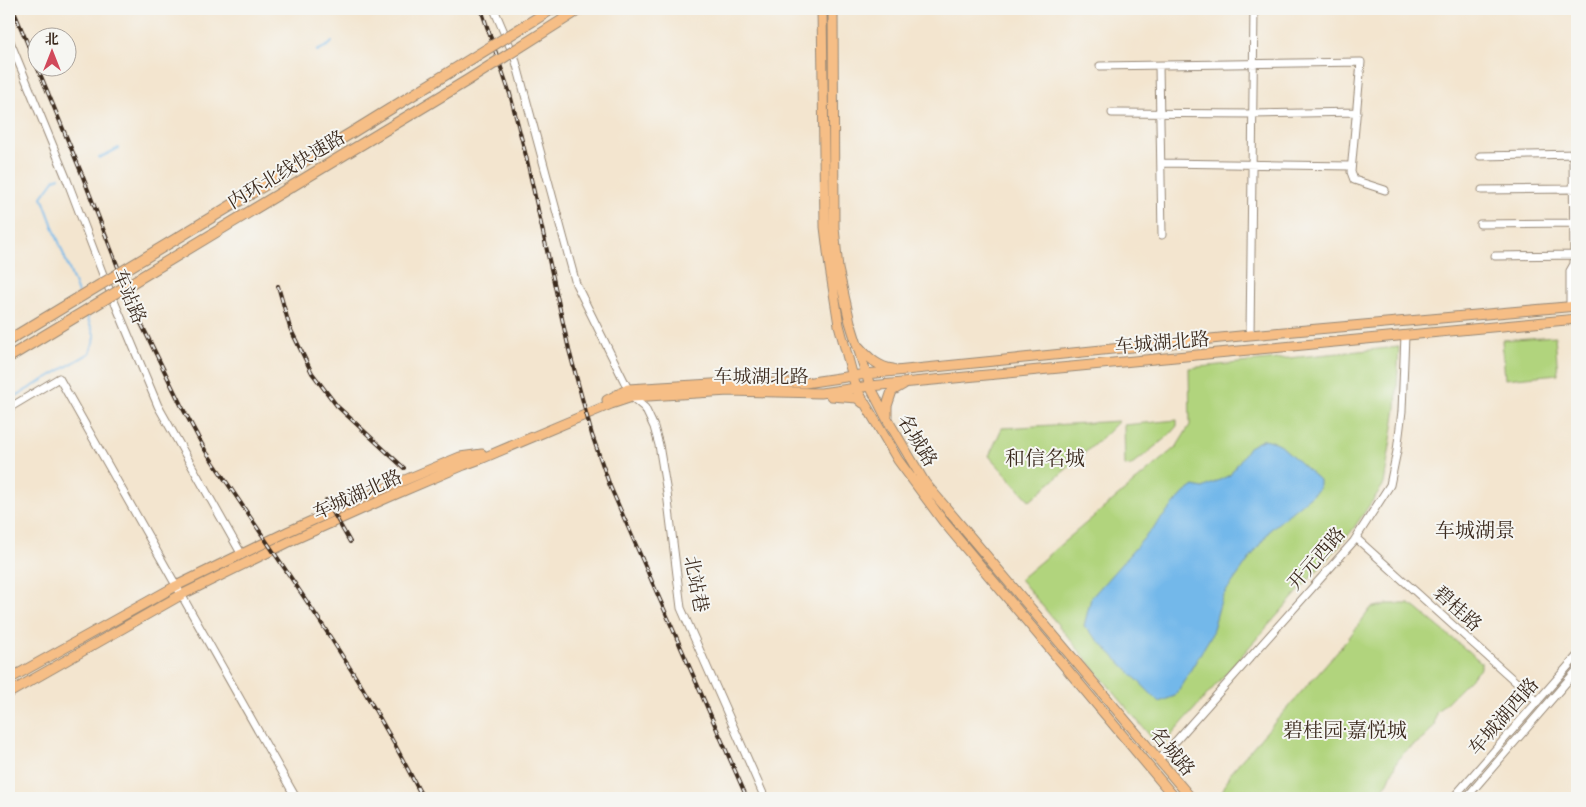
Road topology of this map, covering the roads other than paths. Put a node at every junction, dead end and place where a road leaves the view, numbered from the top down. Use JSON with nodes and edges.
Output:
{"nodes":[{"id":1,"x":494,"y":9,"type":"edge"},
{"id":2,"x":552,"y":9,"type":"edge"},
{"id":3,"x":580,"y":9,"type":"edge"},
{"id":4,"x":822,"y":9,"type":"edge"},
{"id":5,"x":833,"y":9,"type":"edge"},
{"id":6,"x":1254,"y":9,"type":"edge"},
{"id":7,"x":9,"y":39,"type":"edge"},
{"id":8,"x":1253,"y":64,"type":"junction"},
{"id":9,"x":1100,"y":66,"type":"dead end"},
{"id":10,"x":1159,"y":66,"type":"junction"},
{"id":11,"x":1356,"y":112,"type":"junction"},
{"id":12,"x":1160,"y":113,"type":"junction"},
{"id":13,"x":1112,"y":114,"type":"dead end"},
{"id":14,"x":1253,"y":114,"type":"junction"},
{"id":15,"x":1575,"y":154,"type":"edge"},
{"id":16,"x":1480,"y":156,"type":"dead end"},
{"id":17,"x":1161,"y":163,"type":"junction"},
{"id":18,"x":1252,"y":165,"type":"junction"},
{"id":19,"x":1351,"y":166,"type":"junction"},
{"id":20,"x":1575,"y":189,"type":"edge"},
{"id":21,"x":1386,"y":190,"type":"dead end"},
{"id":22,"x":1482,"y":190,"type":"dead end"},
{"id":23,"x":1576,"y":223,"type":"edge"},
{"id":24,"x":1480,"y":224,"type":"dead end"},
{"id":25,"x":1162,"y":235,"type":"dead end"},
{"id":26,"x":1576,"y":255,"type":"edge"},
{"id":27,"x":1495,"y":256,"type":"dead end"},
{"id":28,"x":1574,"y":306,"type":"edge"},
{"id":29,"x":1577,"y":319,"type":"edge"},
{"id":30,"x":1250,"y":335,"type":"junction"},
{"id":31,"x":1405,"y":335,"type":"junction"},
{"id":32,"x":9,"y":340,"type":"edge"},
{"id":33,"x":856,"y":344,"type":"junction"},
{"id":34,"x":846,"y":351,"type":"junction"},
{"id":35,"x":9,"y":357,"type":"edge"},
{"id":36,"x":904,"y":370,"type":"junction"},
{"id":37,"x":866,"y":374,"type":"junction"},
{"id":38,"x":852,"y":376,"type":"junction"},
{"id":39,"x":831,"y":379,"type":"junction"},
{"id":40,"x":906,"y":383,"type":"junction"},
{"id":41,"x":870,"y":386,"type":"junction"},
{"id":42,"x":856,"y":388,"type":"junction"},
{"id":43,"x":729,"y":391,"type":"junction"},
{"id":44,"x":630,"y":393,"type":"junction"},
{"id":45,"x":866,"y":404,"type":"junction"},
{"id":46,"x":9,"y":408,"type":"edge"},
{"id":47,"x":887,"y":419,"type":"junction"},
{"id":48,"x":1356,"y":538,"type":"junction"},
{"id":49,"x":242,"y":555,"type":"junction"},
{"id":50,"x":176,"y":586,"type":"junction"},
{"id":51,"x":181,"y":595,"type":"junction"},
{"id":52,"x":1577,"y":656,"type":"edge"},
{"id":53,"x":1577,"y":670,"type":"edge"},
{"id":54,"x":9,"y":679,"type":"edge"},
{"id":55,"x":9,"y":693,"type":"edge"},
{"id":56,"x":1537,"y":701,"type":"junction"},
{"id":57,"x":1159,"y":760,"type":"junction"},
{"id":58,"x":296,"y":798,"type":"edge"},
{"id":59,"x":768,"y":798,"type":"edge"},
{"id":60,"x":1175,"y":798,"type":"edge"},
{"id":61,"x":1192,"y":798,"type":"edge"},
{"id":62,"x":1453,"y":798,"type":"edge"},
{"id":63,"x":1466,"y":798,"type":"edge"}],
"edges":[{"from":1,"to":44,"type":"street","name":"北站巷"},
{"from":2,"to":32,"type":"highway","name":"内环北线快速路","bridge":true},
{"from":3,"to":35,"type":"highway","name":"内环北线快速路","bridge":true},
{"from":4,"to":34,"type":"main road","name":"名城路"},
{"from":5,"to":33,"type":"main road","name":"名城路"},
{"from":6,"to":8,"type":"street"},
{"from":7,"to":49,"type":"street","name":"车站路"},
{"from":8,"to":10,"type":"street"},
{"from":8,"to":11,"type":"street"},
{"from":8,"to":14,"type":"street"},
{"from":9,"to":10,"type":"street"},
{"from":10,"to":12,"type":"street"},
{"from":11,"to":14,"type":"street"},
{"from":11,"to":19,"type":"street"},
{"from":12,"to":13,"type":"street"},
{"from":12,"to":14,"type":"street"},
{"from":12,"to":17,"type":"street"},
{"from":14,"to":18,"type":"street"},
{"from":15,"to":16,"type":"street"},
{"from":15,"to":20,"type":"street"},
{"from":17,"to":18,"type":"street"},
{"from":17,"to":25,"type":"street"},
{"from":18,"to":19,"type":"street"},
{"from":18,"to":30,"type":"street"},
{"from":19,"to":21,"type":"street"},
{"from":20,"to":22,"type":"street"},
{"from":20,"to":23,"type":"street"},
{"from":23,"to":24,"type":"street"},
{"from":23,"to":26,"type":"street"},
{"from":26,"to":27,"type":"street"},
{"from":26,"to":28,"type":"street"},
{"from":28,"to":30,"type":"main road","name":"车城湖北路"},
{"from":29,"to":31,"type":"main road","name":"车城湖北路"},
{"from":30,"to":36,"type":"main road","name":"车城湖北路"},
{"from":31,"to":40,"type":"main road","name":"车城湖北路"},
{"from":31,"to":48,"type":"street","name":"开元西路"},
{"from":33,"to":36,"type":"main road"},
{"from":33,"to":37,"type":"main road","name":"名城路"},
{"from":34,"to":38,"type":"main road","name":"名城路"},
{"from":34,"to":39,"type":"main road"},
{"from":36,"to":37,"type":"main road","name":"车城湖北路"},
{"from":37,"to":38,"type":"main road","name":"车城湖北路"},
{"from":37,"to":41,"type":"main road","name":"名城路"},
{"from":38,"to":39,"type":"main road","name":"车城湖北路"},
{"from":38,"to":42,"type":"main road","name":"名城路"},
{"from":39,"to":44,"type":"main road","name":"车城湖北路"},
{"from":40,"to":41,"type":"main road","name":"车城湖北路"},
{"from":40,"to":47,"type":"main road"},
{"from":41,"to":42,"type":"main road","name":"车城湖北路"},
{"from":41,"to":47,"type":"main road","name":"名城路"},
{"from":42,"to":43,"type":"main road","name":"车城湖北路"},
{"from":42,"to":45,"type":"main road","name":"名城路"},
{"from":43,"to":44,"type":"main road","name":"车城湖北路"},
{"from":43,"to":45,"type":"main road"},
{"from":44,"to":49,"type":"main road","name":"车城湖北路"},
{"from":44,"to":51,"type":"main road","name":"车城湖北路"},
{"from":44,"to":59,"type":"street","name":"北站巷"},
{"from":45,"to":60,"type":"main road","name":"名城路"},
{"from":46,"to":50,"type":"street"},
{"from":47,"to":57,"type":"main road","name":"名城路"},
{"from":48,"to":56,"type":"street","name":"碧桂路"},
{"from":48,"to":57,"type":"street","name":"开元西路"},
{"from":49,"to":50,"type":"main road","name":"车城湖北路"},
{"from":50,"to":51,"type":"street"},
{"from":50,"to":54,"type":"main road","name":"车城湖北路"},
{"from":51,"to":55,"type":"main road","name":"车城湖北路"},
{"from":51,"to":58,"type":"street"},
{"from":52,"to":56,"type":"street","name":"车城湖西路"},
{"from":53,"to":63,"type":"street","name":"车城湖西路"},
{"from":56,"to":62,"type":"street","name":"车城湖西路"},
{"from":57,"to":61,"type":"main road","name":"名城路"}]}
